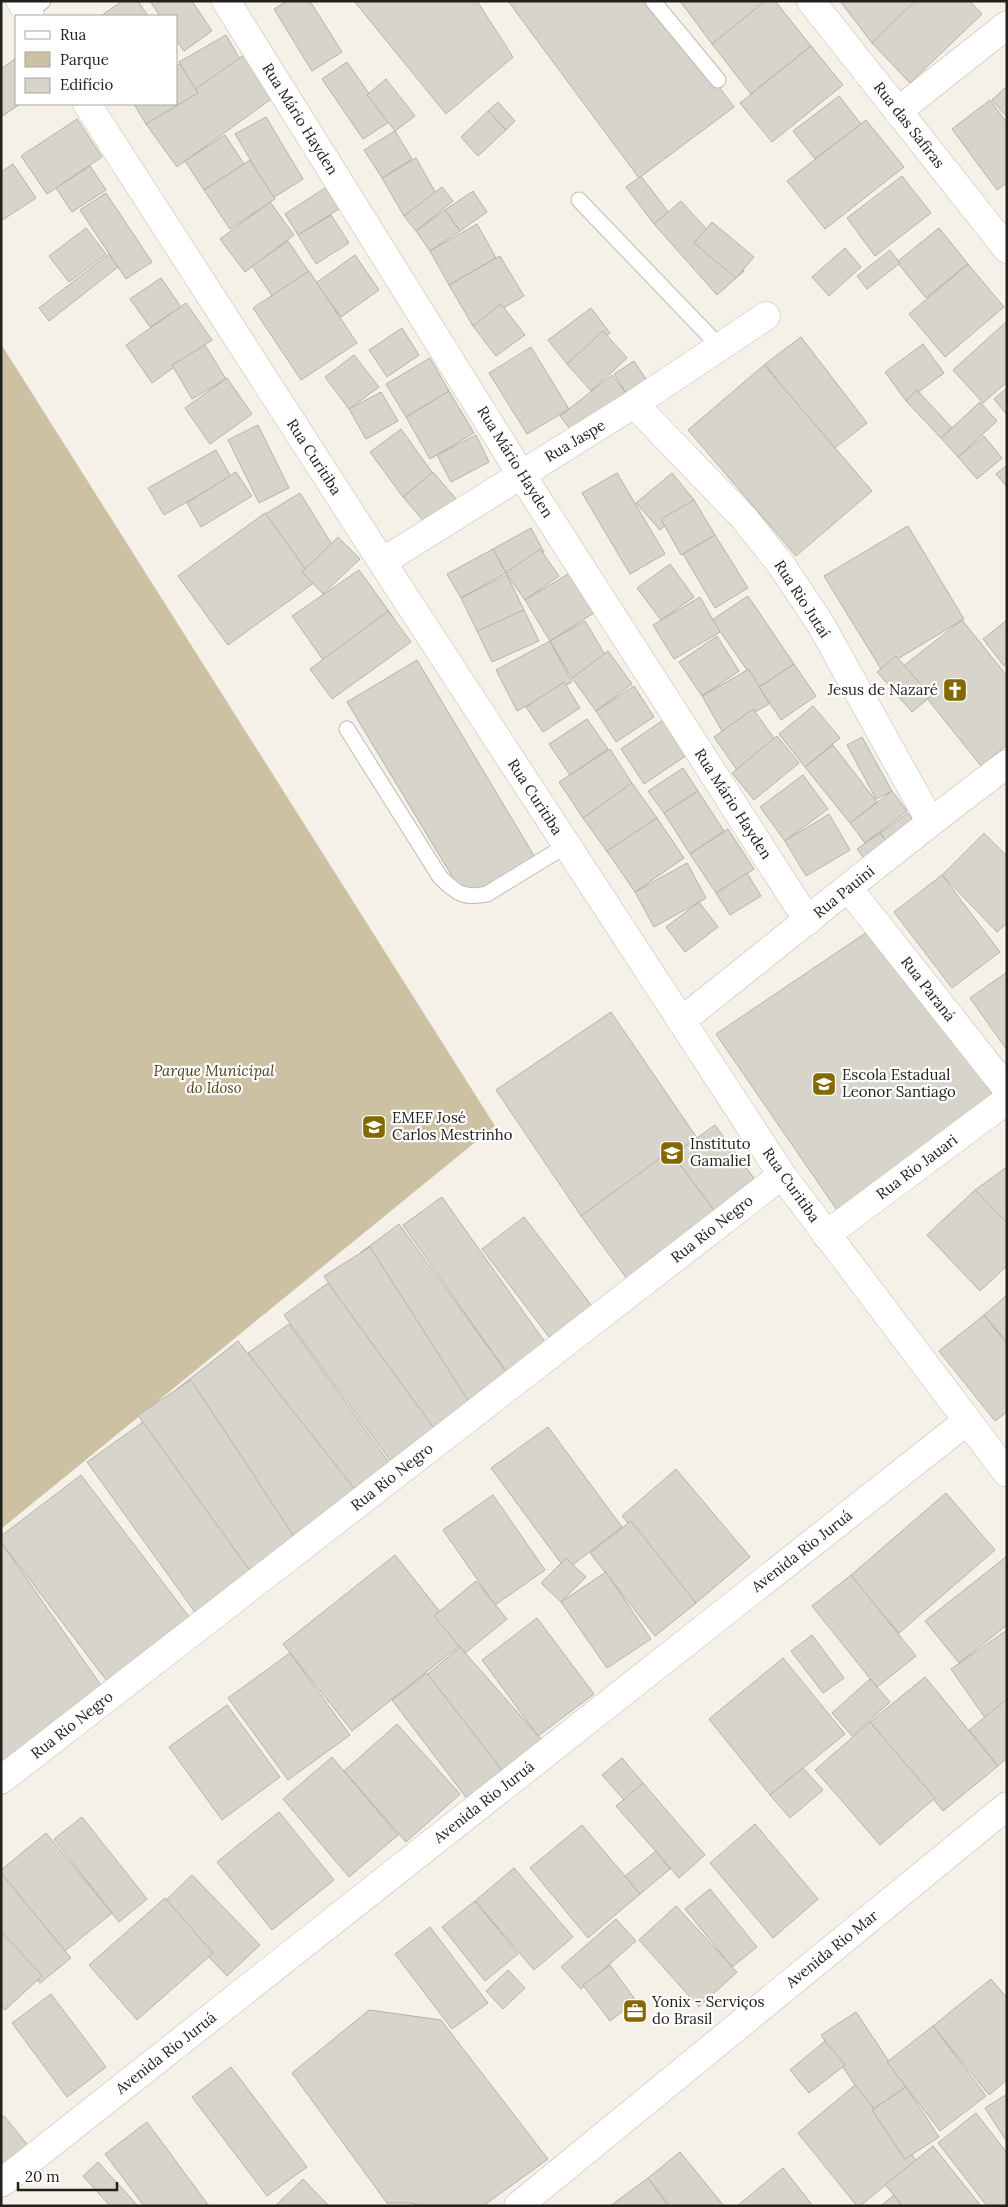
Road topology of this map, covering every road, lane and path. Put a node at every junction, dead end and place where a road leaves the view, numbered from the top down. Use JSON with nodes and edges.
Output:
{"nodes":[{"id":1,"x":226,"y":1,"type":"edge"},
{"id":2,"x":652,"y":1,"type":"edge"},
{"id":3,"x":810,"y":1,"type":"edge"},
{"id":4,"x":1007,"y":25,"type":"edge"},
{"id":5,"x":718,"y":80,"type":"dead end"},
{"id":6,"x":88,"y":105,"type":"edge"},
{"id":7,"x":898,"y":111,"type":"junction"},
{"id":8,"x":579,"y":200,"type":"dead end"},
{"id":9,"x":1007,"y":249,"type":"edge"},
{"id":10,"x":766,"y":316,"type":"dead end"},
{"id":11,"x":720,"y":347,"type":"junction"},
{"id":12,"x":634,"y":404,"type":"junction"},
{"id":13,"x":521,"y":474,"type":"junction"},
{"id":14,"x":382,"y":562,"type":"junction"},
{"id":15,"x":347,"y":729,"type":"dead end"},
{"id":16,"x":1007,"y":764,"type":"edge"},
{"id":17,"x":930,"y":822,"type":"junction"},
{"id":18,"x":566,"y":845,"type":"junction"},
{"id":19,"x":849,"y":889,"type":"junction"},
{"id":20,"x":808,"y":921,"type":"junction"},
{"id":21,"x":682,"y":1022,"type":"junction"},
{"id":22,"x":1007,"y":1090,"type":"edge"},
{"id":23,"x":1007,"y":1100,"type":"edge"},
{"id":24,"x":782,"y":1175,"type":"junction"},
{"id":25,"x":826,"y":1235,"type":"junction"},
{"id":26,"x":967,"y":1421,"type":"junction"},
{"id":27,"x":1002,"y":1457,"type":"edge"},
{"id":28,"x":1,"y":1780,"type":"edge"},
{"id":29,"x":1007,"y":1806,"type":"edge"},
{"id":30,"x":1,"y":2182,"type":"edge"},
{"id":31,"x":518,"y":2206,"type":"edge"}],
"edges":[{"from":1,"to":13,"type":"street","name":"Rua Mário Hayden"},
{"from":2,"to":5,"type":"lane"},
{"from":3,"to":7,"type":"street","name":"Rua das Safiras"},
{"from":4,"to":7,"type":"street"},
{"from":6,"to":14,"type":"street","name":"Rua Curitiba"},
{"from":7,"to":9,"type":"street","name":"Rua das Safiras"},
{"from":8,"to":11,"type":"lane"},
{"from":10,"to":11,"type":"street","name":"Rua Jaspe"},
{"from":11,"to":12,"type":"street","name":"Rua Jaspe"},
{"from":12,"to":13,"type":"street","name":"Rua Jaspe"},
{"from":12,"to":17,"type":"street","name":"Rua Rio Jutaí"},
{"from":13,"to":14,"type":"street","name":"Rua Jaspe"},
{"from":13,"to":20,"type":"street","name":"Rua Mário Hayden"},
{"from":14,"to":18,"type":"street","name":"Rua Curitiba"},
{"from":15,"to":18,"type":"lane"},
{"from":16,"to":17,"type":"street","name":"Rua Pauini"},
{"from":17,"to":19,"type":"street","name":"Rua Pauini"},
{"from":18,"to":21,"type":"street","name":"Rua Curitiba"},
{"from":19,"to":20,"type":"street","name":"Rua Pauini"},
{"from":19,"to":22,"type":"street","name":"Rua Paraná"},
{"from":20,"to":21,"type":"street","name":"Rua Pauini"},
{"from":21,"to":24,"type":"street","name":"Rua Curitiba"},
{"from":23,"to":25,"type":"street","name":"Rua Rio Jauari"},
{"from":24,"to":25,"type":"street","name":"Rua Curitiba"},
{"from":24,"to":28,"type":"street","name":"Rua Rio Negro"},
{"from":25,"to":26,"type":"street","name":"Rua Curitiba"},
{"from":26,"to":27,"type":"street","name":"Rua Curitiba"},
{"from":26,"to":30,"type":"street","name":"Avenida Rio Juruá"},
{"from":29,"to":31,"type":"street","name":"Avenida Rio Mar"}]}
